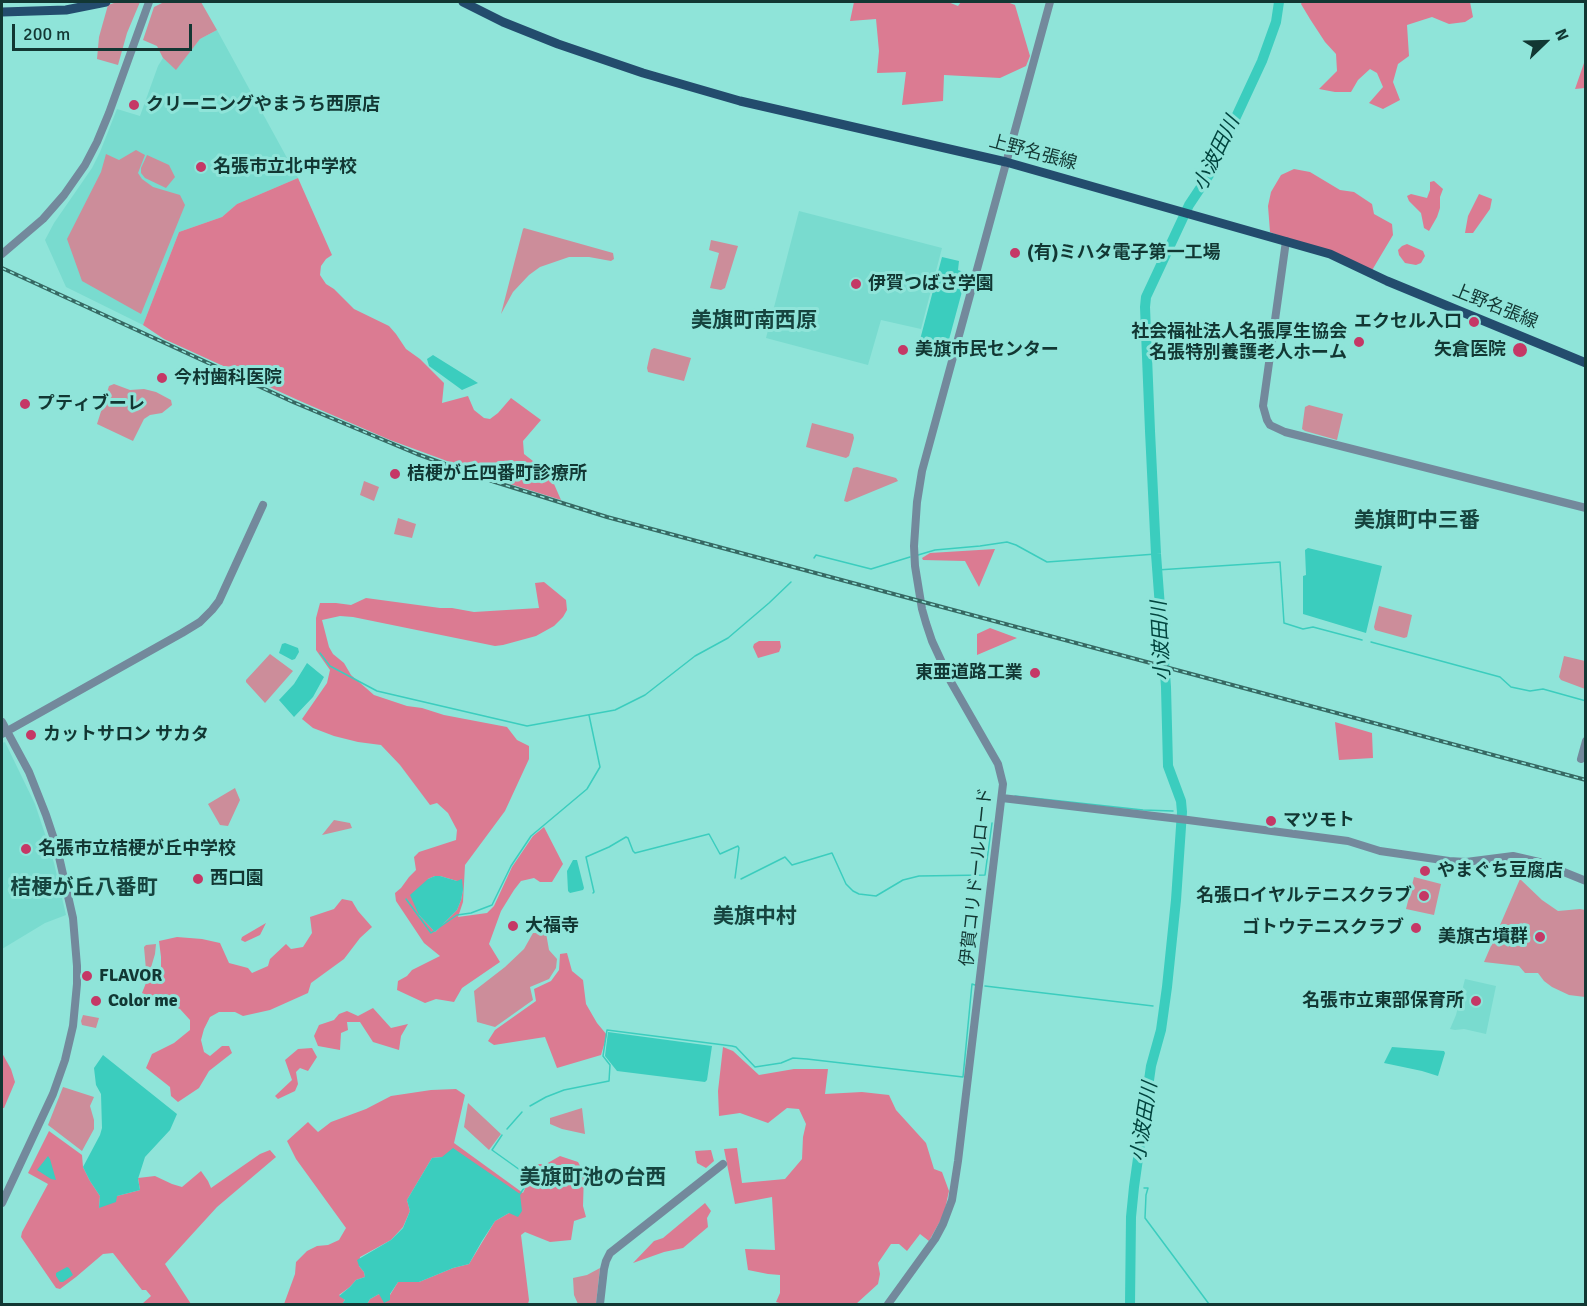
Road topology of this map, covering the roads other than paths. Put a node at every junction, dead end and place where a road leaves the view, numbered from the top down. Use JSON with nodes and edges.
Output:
{"nodes":[{"id":1,"x":105,"y":2,"type":"edge"},
{"id":2,"x":149,"y":2,"type":"edge"},
{"id":3,"x":463,"y":2,"type":"edge"},
{"id":4,"x":1050,"y":2,"type":"edge"},
{"id":5,"x":2,"y":12,"type":"edge"},
{"id":6,"x":1006,"y":162,"type":"junction"},
{"id":7,"x":1286,"y":241,"type":"junction"},
{"id":8,"x":2,"y":254,"type":"edge"},
{"id":9,"x":1586,"y":363,"type":"edge"},
{"id":10,"x":263,"y":505,"type":"dead end"},
{"id":11,"x":1586,"y":507,"type":"edge"},
{"id":12,"x":2,"y":722,"type":"edge"},
{"id":13,"x":4,"y":733,"type":"edge"},
{"id":14,"x":1586,"y":741,"type":"edge"},
{"id":15,"x":1581,"y":759,"type":"dead end"},
{"id":16,"x":1002,"y":798,"type":"junction"},
{"id":17,"x":1586,"y":881,"type":"edge"},
{"id":18,"x":723,"y":1164,"type":"dead end"},
{"id":19,"x":2,"y":1203,"type":"edge"},
{"id":20,"x":600,"y":1305,"type":"edge"},
{"id":21,"x":888,"y":1305,"type":"edge"}],
"edges":[{"from":1,"to":5,"type":"main road"},
{"from":2,"to":8,"type":"street"},
{"from":3,"to":6,"type":"main road","name":"上野名張線"},
{"from":4,"to":6,"type":"street","name":"伊賀コリドールロード"},
{"from":6,"to":7,"type":"main road","name":"上野名張線"},
{"from":6,"to":16,"type":"street","name":"伊賀コリドールロード"},
{"from":7,"to":9,"type":"main road","name":"上野名張線"},
{"from":7,"to":11,"type":"street"},
{"from":10,"to":13,"type":"street"},
{"from":12,"to":13,"type":"street"},
{"from":13,"to":19,"type":"street"},
{"from":14,"to":15,"type":"street"},
{"from":16,"to":17,"type":"street"},
{"from":16,"to":21,"type":"street","name":"伊賀コリドールロード"},
{"from":18,"to":20,"type":"street"}]}
